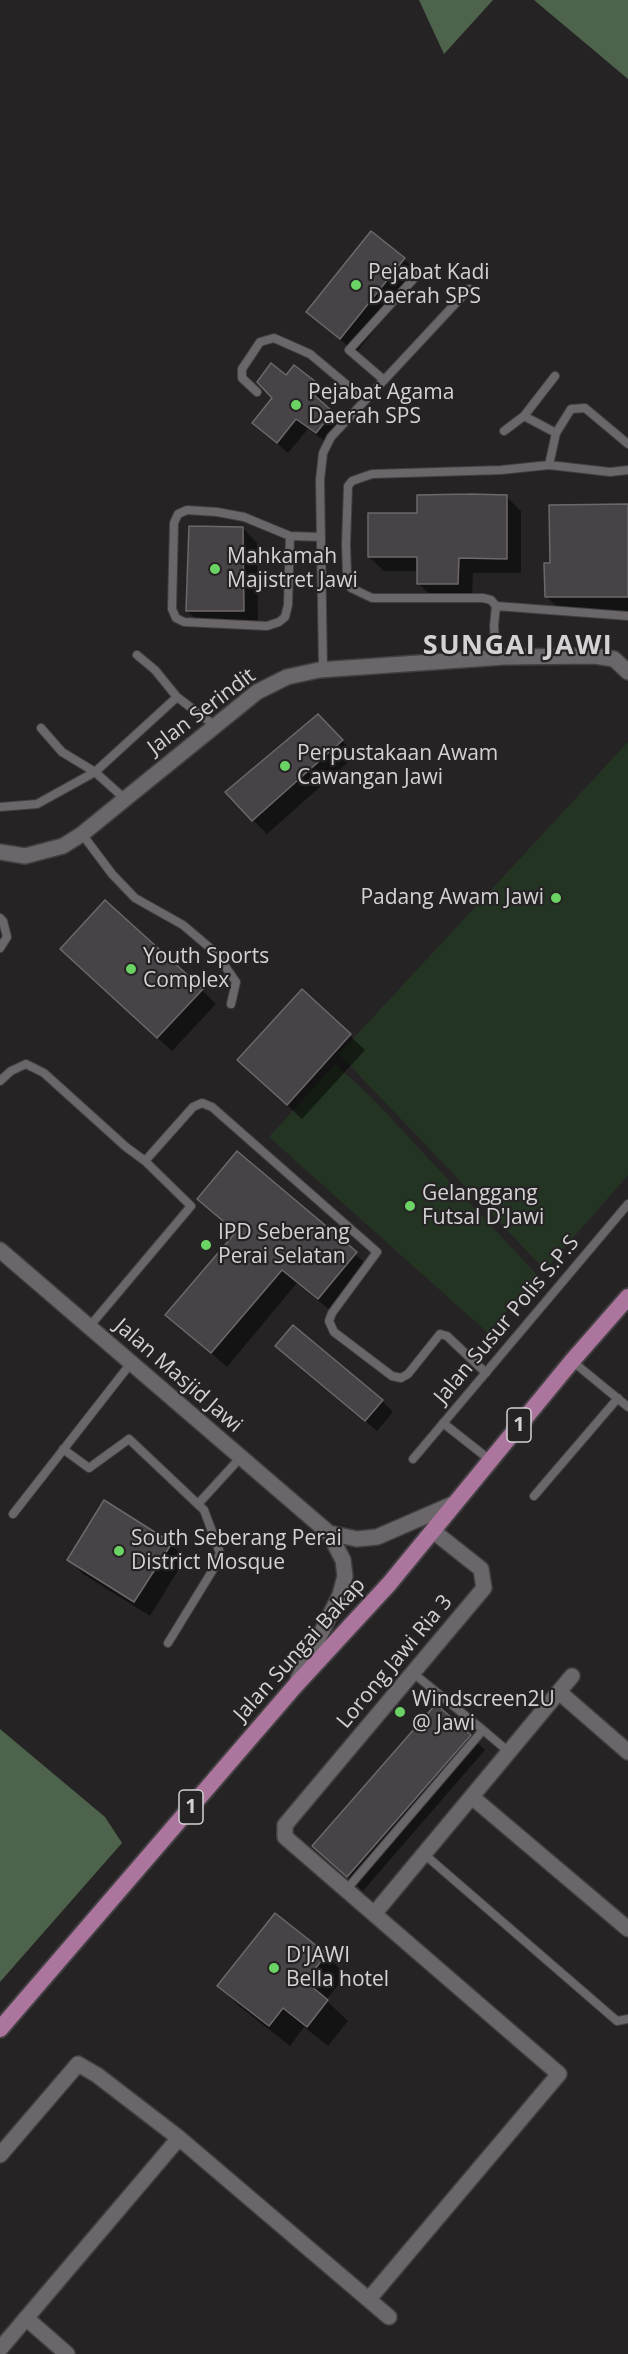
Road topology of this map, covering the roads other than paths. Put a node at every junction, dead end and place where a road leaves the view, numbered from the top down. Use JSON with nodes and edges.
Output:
{"nodes":[{"id":1,"x":418,"y":274,"type":"dead end"},
{"id":2,"x":469,"y":289,"type":"dead end"},
{"id":3,"x":555,"y":376,"type":"dead end"},
{"id":4,"x":384,"y":380,"type":"junction"},
{"id":5,"x":258,"y":392,"type":"dead end"},
{"id":6,"x":365,"y":400,"type":"junction"},
{"id":7,"x":524,"y":416,"type":"junction"},
{"id":8,"x":504,"y":431,"type":"dead end"},
{"id":9,"x":556,"y":433,"type":"junction"},
{"id":10,"x":628,"y":444,"type":"edge"},
{"id":11,"x":549,"y":465,"type":"junction"},
{"id":12,"x":628,"y":470,"type":"edge"},
{"id":13,"x":290,"y":536,"type":"junction"},
{"id":14,"x":321,"y":537,"type":"junction"},
{"id":15,"x":496,"y":606,"type":"junction"},
{"id":16,"x":628,"y":616,"type":"edge"},
{"id":17,"x":137,"y":655,"type":"dead end"},
{"id":18,"x":495,"y":658,"type":"junction"},
{"id":19,"x":323,"y":670,"type":"junction"},
{"id":20,"x":628,"y":672,"type":"edge"},
{"id":21,"x":177,"y":697,"type":"junction"},
{"id":22,"x":214,"y":725,"type":"junction"},
{"id":23,"x":41,"y":728,"type":"dead end"},
{"id":24,"x":95,"y":772,"type":"junction"},
{"id":25,"x":125,"y":800,"type":"junction"},
{"id":26,"x":0,"y":807,"type":"edge"},
{"id":27,"x":82,"y":834,"type":"junction"},
{"id":28,"x":0,"y":852,"type":"edge"},
{"id":29,"x":0,"y":918,"type":"edge"},
{"id":30,"x":0,"y":948,"type":"edge"},
{"id":31,"x":231,"y":1004,"type":"dead end"},
{"id":32,"x":0,"y":1081,"type":"edge"},
{"id":33,"x":145,"y":1161,"type":"junction"},
{"id":34,"x":628,"y":1204,"type":"edge"},
{"id":35,"x":0,"y":1250,"type":"edge"},
{"id":36,"x":628,"y":1297,"type":"edge"},
{"id":37,"x":89,"y":1327,"type":"junction"},
{"id":38,"x":572,"y":1361,"type":"junction"},
{"id":39,"x":131,"y":1363,"type":"junction"},
{"id":40,"x":486,"y":1373,"type":"junction"},
{"id":41,"x":618,"y":1398,"type":"junction"},
{"id":42,"x":628,"y":1407,"type":"edge"},
{"id":43,"x":443,"y":1423,"type":"junction"},
{"id":44,"x":63,"y":1449,"type":"junction"},
{"id":45,"x":241,"y":1457,"type":"junction"},
{"id":46,"x":413,"y":1459,"type":"dead end"},
{"id":47,"x":490,"y":1460,"type":"junction"},
{"id":48,"x":534,"y":1496,"type":"dead end"},
{"id":49,"x":198,"y":1504,"type":"junction"},
{"id":50,"x":453,"y":1504,"type":"junction"},
{"id":51,"x":13,"y":1514,"type":"dead end"},
{"id":52,"x":433,"y":1531,"type":"junction"},
{"id":53,"x":329,"y":1533,"type":"junction"},
{"id":54,"x":168,"y":1643,"type":"dead end"},
{"id":55,"x":413,"y":1673,"type":"junction"},
{"id":56,"x":572,"y":1676,"type":"dead end"},
{"id":57,"x":295,"y":1686,"type":"junction"},
{"id":58,"x":559,"y":1692,"type":"junction"},
{"id":59,"x":483,"y":1730,"type":"junction"},
{"id":60,"x":509,"y":1752,"type":"junction"},
{"id":61,"x":628,"y":1752,"type":"edge"},
{"id":62,"x":472,"y":1797,"type":"junction"},
{"id":63,"x":424,"y":1854,"type":"junction"},
{"id":64,"x":346,"y":1890,"type":"junction"},
{"id":65,"x":374,"y":1914,"type":"junction"},
{"id":66,"x":628,"y":1929,"type":"edge"},
{"id":67,"x":628,"y":2019,"type":"edge"},
{"id":68,"x":0,"y":2029,"type":"edge"},
{"id":69,"x":179,"y":2138,"type":"junction"},
{"id":70,"x":0,"y":2154,"type":"edge"},
{"id":71,"x":369,"y":2299,"type":"junction"},
{"id":72,"x":389,"y":2317,"type":"dead end"},
{"id":73,"x":26,"y":2318,"type":"junction"},
{"id":74,"x":0,"y":2349,"type":"edge"},
{"id":75,"x":67,"y":2354,"type":"edge"}],
"edges":[{"from":1,"to":4,"type":"lane"},
{"from":2,"to":4,"type":"lane"},
{"from":3,"to":7,"type":"lane"},
{"from":4,"to":6,"type":"lane"},
{"from":5,"to":6,"type":"lane"},
{"from":6,"to":14,"type":"lane"},
{"from":7,"to":8,"type":"lane"},
{"from":7,"to":9,"type":"lane"},
{"from":9,"to":10,"type":"lane"},
{"from":9,"to":11,"type":"lane"},
{"from":11,"to":12,"type":"lane"},
{"from":11,"to":15,"type":"lane"},
{"from":13,"to":13,"type":"lane"},
{"from":13,"to":14,"type":"lane"},
{"from":14,"to":19,"type":"lane"},
{"from":15,"to":16,"type":"lane"},
{"from":15,"to":18,"type":"lane"},
{"from":17,"to":21,"type":"lane"},
{"from":18,"to":19,"type":"street","name":"Jalan Serindit"},
{"from":18,"to":20,"type":"street","name":"Jalan Serindit"},
{"from":19,"to":22,"type":"street","name":"Jalan Serindit"},
{"from":21,"to":22,"type":"lane"},
{"from":21,"to":24,"type":"lane"},
{"from":22,"to":25,"type":"street","name":"Jalan Serindit"},
{"from":23,"to":24,"type":"lane"},
{"from":24,"to":25,"type":"lane"},
{"from":24,"to":26,"type":"lane"},
{"from":25,"to":27,"type":"street","name":"Jalan Serindit"},
{"from":27,"to":28,"type":"street","name":"Jalan Serindit"},
{"from":27,"to":31,"type":"lane"},
{"from":29,"to":30,"type":"lane"},
{"from":32,"to":33,"type":"lane"},
{"from":33,"to":37,"type":"lane"},
{"from":33,"to":40,"type":"lane"},
{"from":34,"to":40,"type":"lane","name":"Jalan Susur Polis S.P.S"},
{"from":35,"to":37,"type":"street","name":"Jalan Masjid Jawi"},
{"from":36,"to":38,"type":"highway","name":"Jalan Sungai Bakap","number":"1"},
{"from":37,"to":39,"type":"street","name":"Jalan Masjid Jawi"},
{"from":38,"to":41,"type":"lane"},
{"from":38,"to":47,"type":"highway","name":"Jalan Sungai Bakap","number":"1"},
{"from":39,"to":44,"type":"lane"},
{"from":39,"to":45,"type":"street","name":"Jalan Masjid Jawi"},
{"from":40,"to":43,"type":"lane","name":"Jalan Susur Polis S.P.S"},
{"from":41,"to":42,"type":"lane"},
{"from":41,"to":48,"type":"lane"},
{"from":43,"to":46,"type":"lane","name":"Jalan Susur Polis S.P.S"},
{"from":43,"to":47,"type":"lane"},
{"from":44,"to":49,"type":"lane"},
{"from":44,"to":51,"type":"lane"},
{"from":45,"to":49,"type":"lane"},
{"from":45,"to":53,"type":"street","name":"Jalan Masjid Jawi"},
{"from":47,"to":50,"type":"highway","name":"Jalan Sungai Bakap","number":"1"},
{"from":49,"to":54,"type":"lane"},
{"from":50,"to":52,"type":"highway","name":"Jalan Sungai Bakap","number":"1"},
{"from":50,"to":53,"type":"street","name":"Jalan Masjid Jawi"},
{"from":52,"to":55,"type":"street","name":"Lorong Jawi Ria 3"},
{"from":52,"to":57,"type":"highway","name":"Jalan Sungai Bakap","number":"1"},
{"from":53,"to":57,"type":"street","name":"Jalan Masjid Jawi"},
{"from":55,"to":59,"type":"lane"},
{"from":55,"to":64,"type":"street","name":"Lorong Jawi Ria 3"},
{"from":56,"to":58,"type":"street"},
{"from":57,"to":68,"type":"highway","name":"Jalan Sungai Bakap","number":"1"},
{"from":58,"to":60,"type":"street"},
{"from":58,"to":61,"type":"street"},
{"from":59,"to":60,"type":"lane"},
{"from":59,"to":64,"type":"lane"},
{"from":60,"to":62,"type":"street"},
{"from":62,"to":63,"type":"street"},
{"from":62,"to":66,"type":"street"},
{"from":63,"to":65,"type":"street"},
{"from":63,"to":67,"type":"lane"},
{"from":64,"to":65,"type":"street"},
{"from":65,"to":71,"type":"street"},
{"from":69,"to":70,"type":"street"},
{"from":69,"to":71,"type":"street"},
{"from":69,"to":73,"type":"street"},
{"from":71,"to":72,"type":"street"},
{"from":73,"to":74,"type":"street"},
{"from":73,"to":75,"type":"street"}]}
